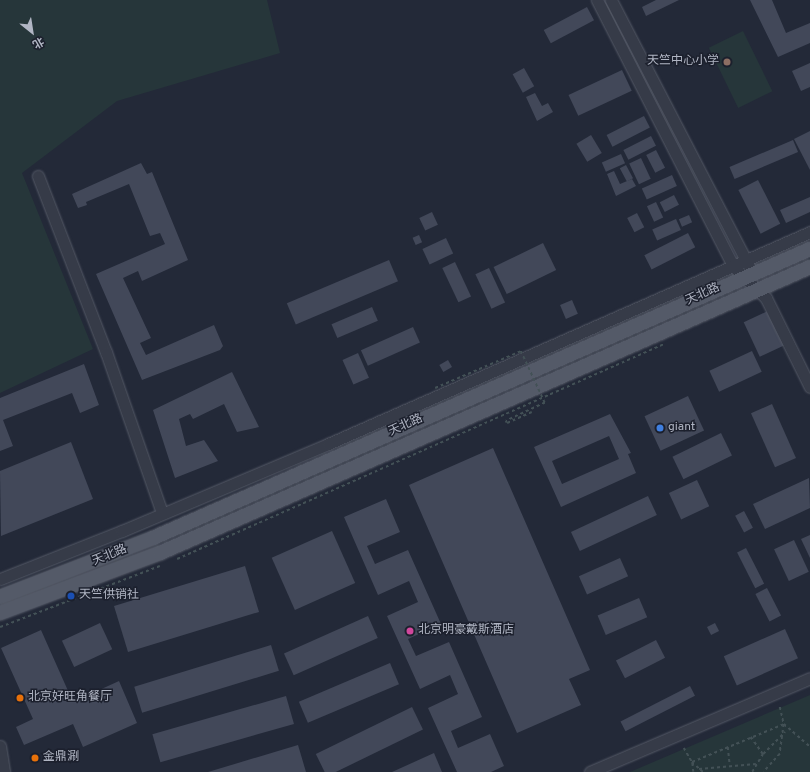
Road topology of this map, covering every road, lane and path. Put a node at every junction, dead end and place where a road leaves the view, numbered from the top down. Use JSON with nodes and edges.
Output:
{"nodes":[{"id":1,"x":597,"y":0,"type":"edge"},
{"id":2,"x":611,"y":0,"type":"edge"},
{"id":3,"x":38,"y":176,"type":"dead end"},
{"id":4,"x":810,"y":232,"type":"edge"},
{"id":5,"x":810,"y":249,"type":"edge"},
{"id":6,"x":745,"y":260,"type":"junction"},
{"id":7,"x":733,"y":266,"type":"junction"},
{"id":8,"x":810,"y":267,"type":"edge"},
{"id":9,"x":749,"y":275,"type":"junction"},
{"id":10,"x":759,"y":290,"type":"junction"},
{"id":11,"x":810,"y":387,"type":"edge"},
{"id":12,"x":435,"y":388,"type":"dead end"},
{"id":13,"x":532,"y":412,"type":"dead end"},
{"id":14,"x":162,"y":513,"type":"junction"},
{"id":15,"x":0,"y":579,"type":"edge"},
{"id":16,"x":0,"y":597,"type":"edge"},
{"id":17,"x":0,"y":613,"type":"edge"},
{"id":18,"x":810,"y":678,"type":"edge"},
{"id":19,"x":780,"y":707,"type":"dead end"},
{"id":20,"x":784,"y":724,"type":"junction"},
{"id":21,"x":785,"y":732,"type":"junction"},
{"id":22,"x":751,"y":737,"type":"junction"},
{"id":23,"x":0,"y":746,"type":"edge"},
{"id":24,"x":728,"y":746,"type":"junction"},
{"id":25,"x":810,"y":747,"type":"edge"},
{"id":26,"x":684,"y":748,"type":"dead end"},
{"id":27,"x":763,"y":754,"type":"junction"},
{"id":28,"x":692,"y":762,"type":"junction"},
{"id":29,"x":756,"y":764,"type":"junction"},
{"id":30,"x":730,"y":765,"type":"junction"},
{"id":31,"x":699,"y":769,"type":"junction"},
{"id":32,"x":4,"y":772,"type":"edge"},
{"id":33,"x":590,"y":772,"type":"edge"},
{"id":34,"x":694,"y":772,"type":"edge"},
{"id":35,"x":703,"y":772,"type":"edge"},
{"id":36,"x":752,"y":772,"type":"edge"},
{"id":37,"x":764,"y":772,"type":"edge"}],
"edges":[{"from":1,"to":7,"type":"street"},
{"from":2,"to":6,"type":"street"},
{"from":3,"to":14,"type":"street"},
{"from":4,"to":6,"type":"street"},
{"from":5,"to":9,"type":"main road","name":"天北路"},
{"from":6,"to":7,"type":"street"},
{"from":6,"to":9,"type":"street"},
{"from":7,"to":9,"type":"street"},
{"from":7,"to":14,"type":"street"},
{"from":8,"to":10,"type":"main road","name":"天北路"},
{"from":9,"to":10,"type":"street"},
{"from":9,"to":16,"type":"main road","name":"天北路"},
{"from":10,"to":11,"type":"street"},
{"from":10,"to":17,"type":"main road","name":"天北路"},
{"from":12,"to":13,"type":"path","bridge":true},
{"from":14,"to":15,"type":"street"},
{"from":18,"to":33,"type":"street"},
{"from":19,"to":20,"type":"path"},
{"from":20,"to":21,"type":"path"},
{"from":20,"to":22,"type":"path"},
{"from":20,"to":25,"type":"path"},
{"from":21,"to":27,"type":"path"},
{"from":21,"to":37,"type":"path"},
{"from":22,"to":24,"type":"path"},
{"from":22,"to":27,"type":"path"},
{"from":23,"to":32,"type":"street"},
{"from":24,"to":28,"type":"path"},
{"from":24,"to":30,"type":"path"},
{"from":26,"to":28,"type":"path"},
{"from":27,"to":29,"type":"path"},
{"from":28,"to":31,"type":"path"},
{"from":28,"to":34,"type":"path"},
{"from":29,"to":30,"type":"path"},
{"from":29,"to":36,"type":"path"},
{"from":30,"to":31,"type":"path"},
{"from":31,"to":35,"type":"path"}]}
